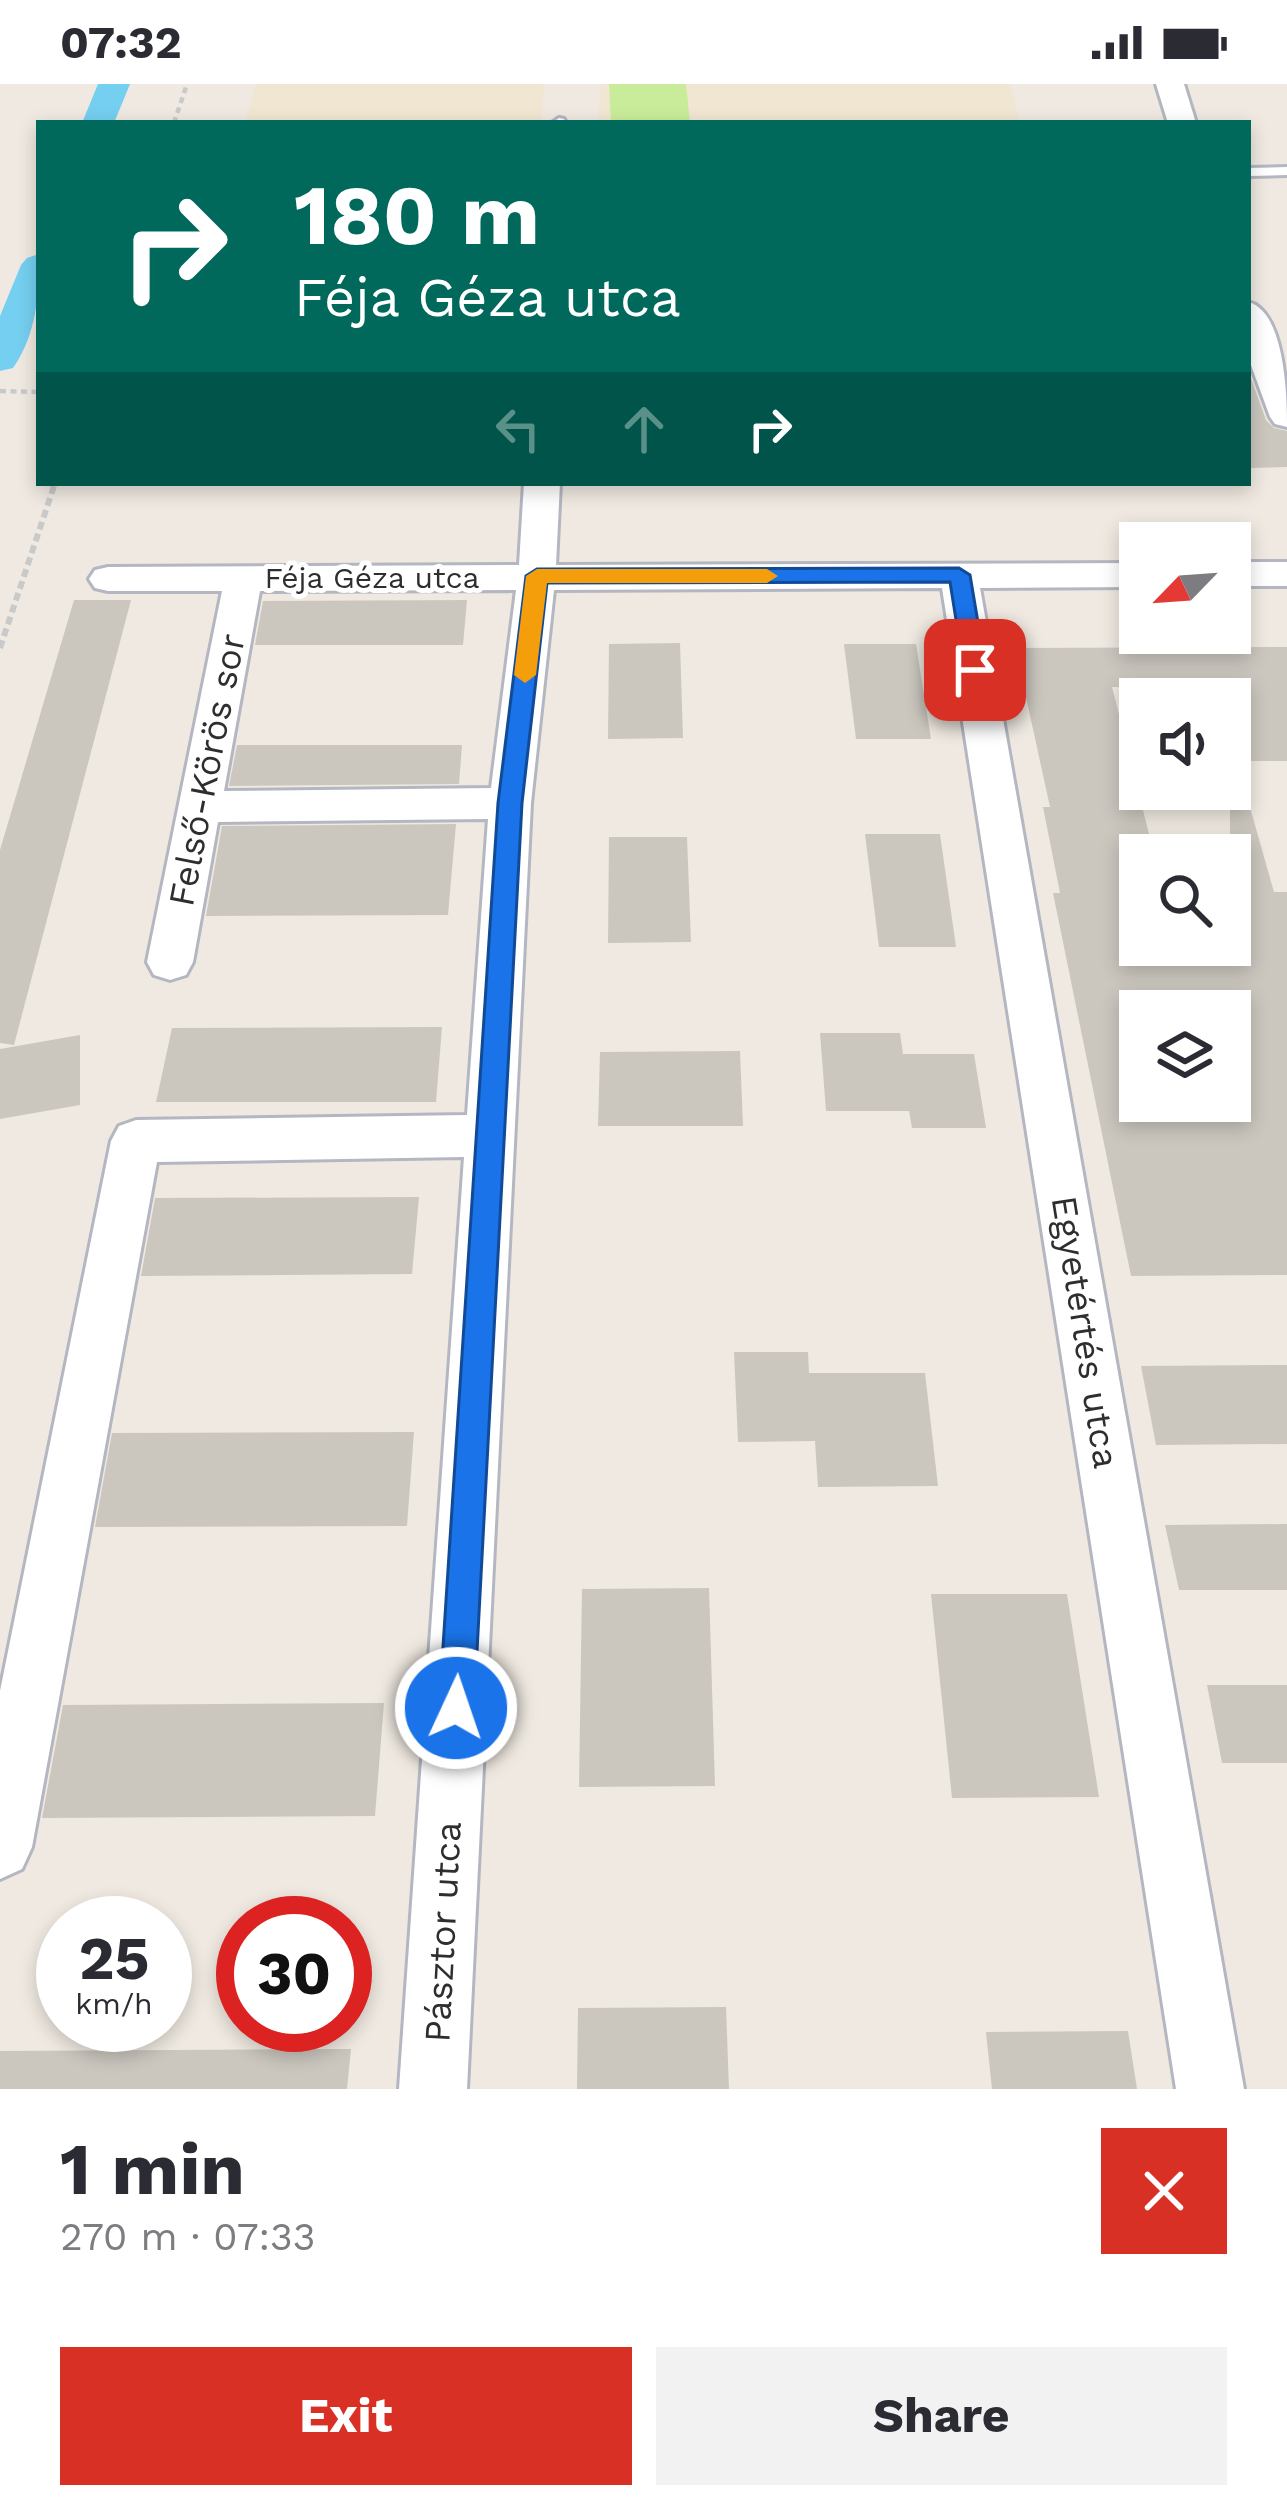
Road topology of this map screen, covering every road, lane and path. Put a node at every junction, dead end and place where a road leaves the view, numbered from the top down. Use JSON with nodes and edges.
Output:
{"nodes":[{"id":1,"x":188,"y":84,"type":"edge"},
{"id":2,"x":1170,"y":84,"type":"edge"},
{"id":3,"x":176,"y":120,"type":"edge"},
{"id":4,"x":1180,"y":120,"type":"edge"},
{"id":5,"x":1287,"y":171,"type":"edge"},
{"id":6,"x":1251,"y":172,"type":"edge"},
{"id":7,"x":1251,"y":320,"type":"edge"},
{"id":8,"x":0,"y":391,"type":"edge"},
{"id":9,"x":36,"y":392,"type":"edge"},
{"id":10,"x":1287,"y":417,"type":"edge"},
{"id":11,"x":54,"y":486,"type":"edge"},
{"id":12,"x":542,"y":486,"type":"edge"},
{"id":13,"x":1119,"y":574,"type":"edge"},
{"id":14,"x":1251,"y":574,"type":"edge"},
{"id":15,"x":1287,"y":574,"type":"edge"},
{"id":16,"x":959,"y":575,"type":"junction"},
{"id":17,"x":537,"y":576,"type":"junction"},
{"id":18,"x":108,"y":578,"type":"dead end"},
{"id":19,"x":243,"y":578,"type":"junction"},
{"id":20,"x":0,"y":647,"type":"edge"},
{"id":21,"x":510,"y":803,"type":"junction"},
{"id":22,"x":200,"y":807,"type":"junction"},
{"id":23,"x":170,"y":962,"type":"dead end"},
{"id":24,"x":490,"y":1136,"type":"junction"},
{"id":25,"x":0,"y":1847,"type":"edge"},
{"id":26,"x":434,"y":2089,"type":"edge"},
{"id":27,"x":1210,"y":2089,"type":"edge"}],
"edges":[{"from":1,"to":3,"type":"path"},
{"from":2,"to":4,"type":"street"},
{"from":5,"to":6,"type":"lane"},
{"from":7,"to":10,"type":"street"},
{"from":8,"to":9,"type":"path"},
{"from":11,"to":20,"type":"path"},
{"from":12,"to":17,"type":"street","name":"Pásztor utca"},
{"from":13,"to":16,"type":"street","name":"Féja Géza utca"},
{"from":14,"to":15,"type":"street"},
{"from":16,"to":17,"type":"street","name":"Féja Géza utca"},
{"from":16,"to":27,"type":"street","name":"Egyetértés utca"},
{"from":17,"to":19,"type":"street","name":"Féja Géza utca"},
{"from":17,"to":21,"type":"street","name":"Pásztor utca"},
{"from":18,"to":19,"type":"street","name":"Féja Géza utca"},
{"from":19,"to":22,"type":"street","name":"Felső-Körös sor"},
{"from":21,"to":22,"type":"street"},
{"from":21,"to":24,"type":"street","name":"Pásztor utca"},
{"from":22,"to":23,"type":"street","name":"Felső-Körös sor"},
{"from":24,"to":25,"type":"street"},
{"from":24,"to":26,"type":"street","name":"Pásztor utca"}]}
